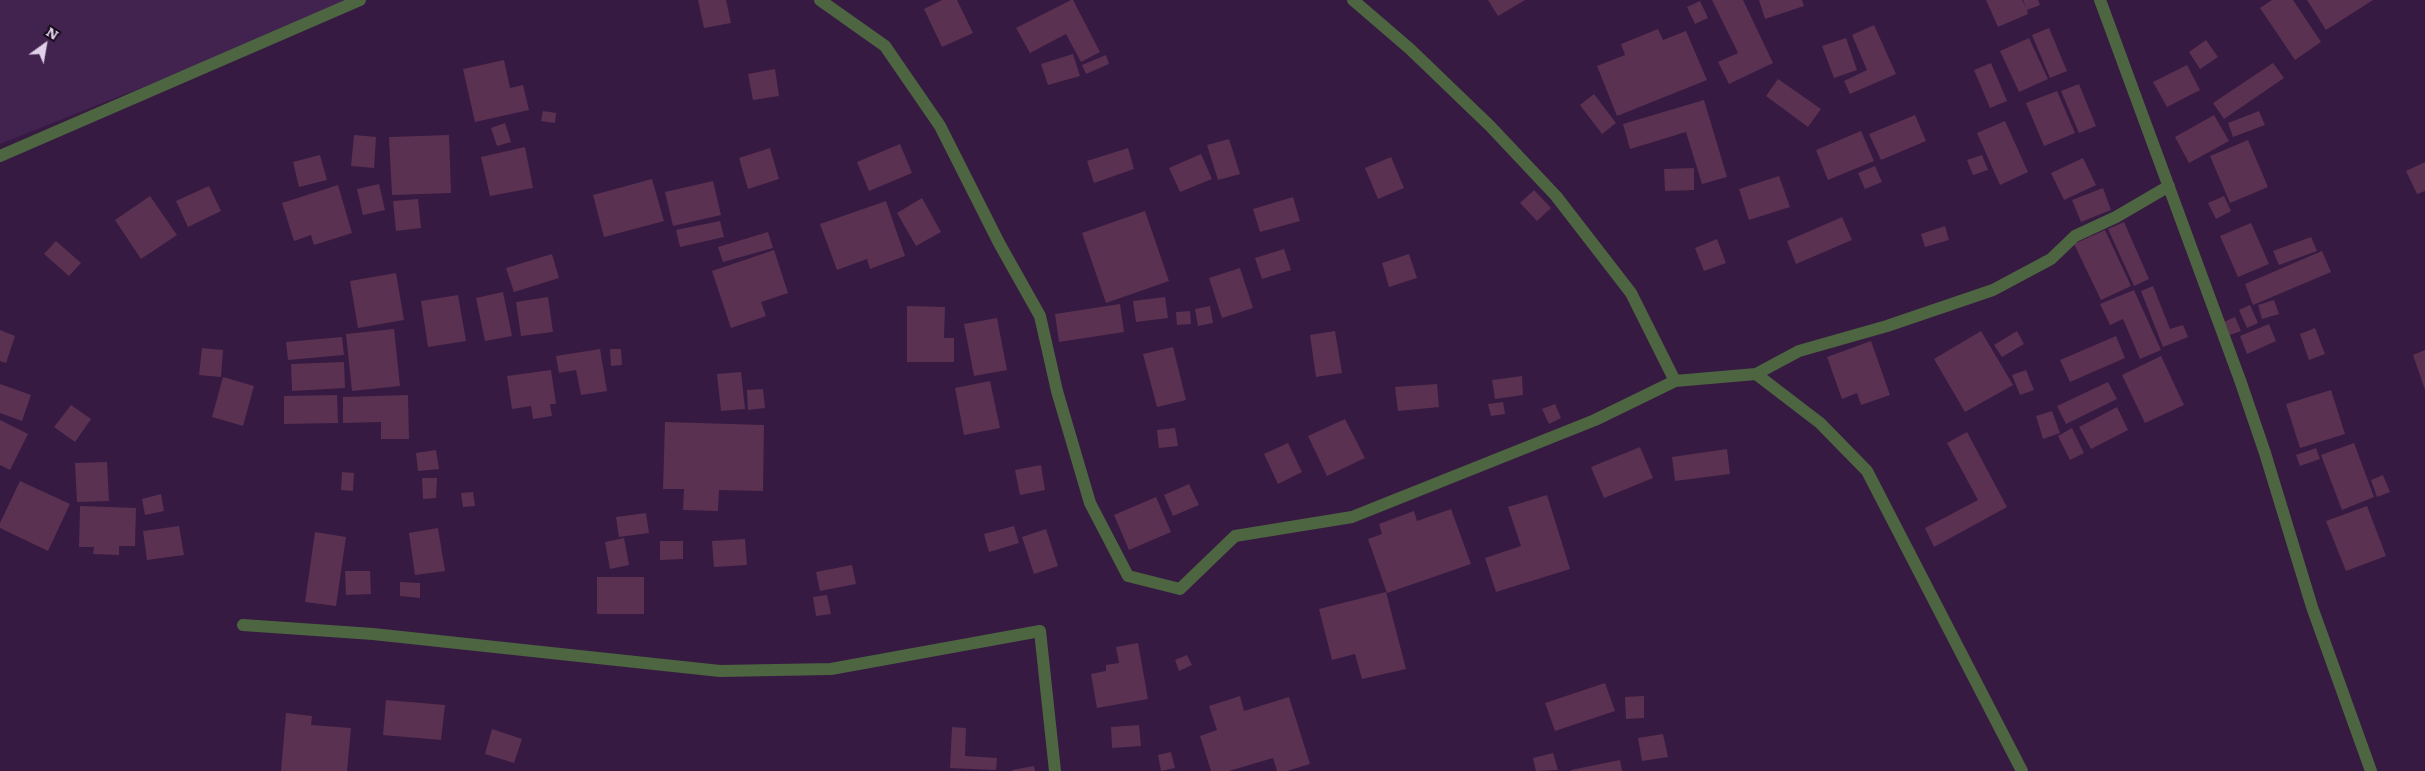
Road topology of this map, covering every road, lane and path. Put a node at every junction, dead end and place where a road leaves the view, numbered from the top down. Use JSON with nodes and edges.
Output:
{"nodes":[{"id":1,"x":360,"y":0,"type":"edge"},
{"id":2,"x":820,"y":0,"type":"edge"},
{"id":3,"x":1353,"y":0,"type":"edge"},
{"id":4,"x":2100,"y":0,"type":"edge"},
{"id":5,"x":0,"y":156,"type":"edge"},
{"id":6,"x":2169,"y":186,"type":"junction"},
{"id":7,"x":1756,"y":374,"type":"junction"},
{"id":8,"x":1675,"y":380,"type":"junction"},
{"id":9,"x":243,"y":625,"type":"dead end"},
{"id":10,"x":1056,"y":771,"type":"edge"},
{"id":11,"x":2022,"y":771,"type":"edge"},
{"id":12,"x":2372,"y":771,"type":"edge"}],
"edges":[{"from":1,"to":5,"type":"street"},
{"from":2,"to":8,"type":"street"},
{"from":3,"to":8,"type":"street"},
{"from":4,"to":6,"type":"street"},
{"from":6,"to":7,"type":"street"},
{"from":6,"to":12,"type":"street"},
{"from":7,"to":8,"type":"street"},
{"from":7,"to":11,"type":"street"},
{"from":9,"to":10,"type":"street"}]}
